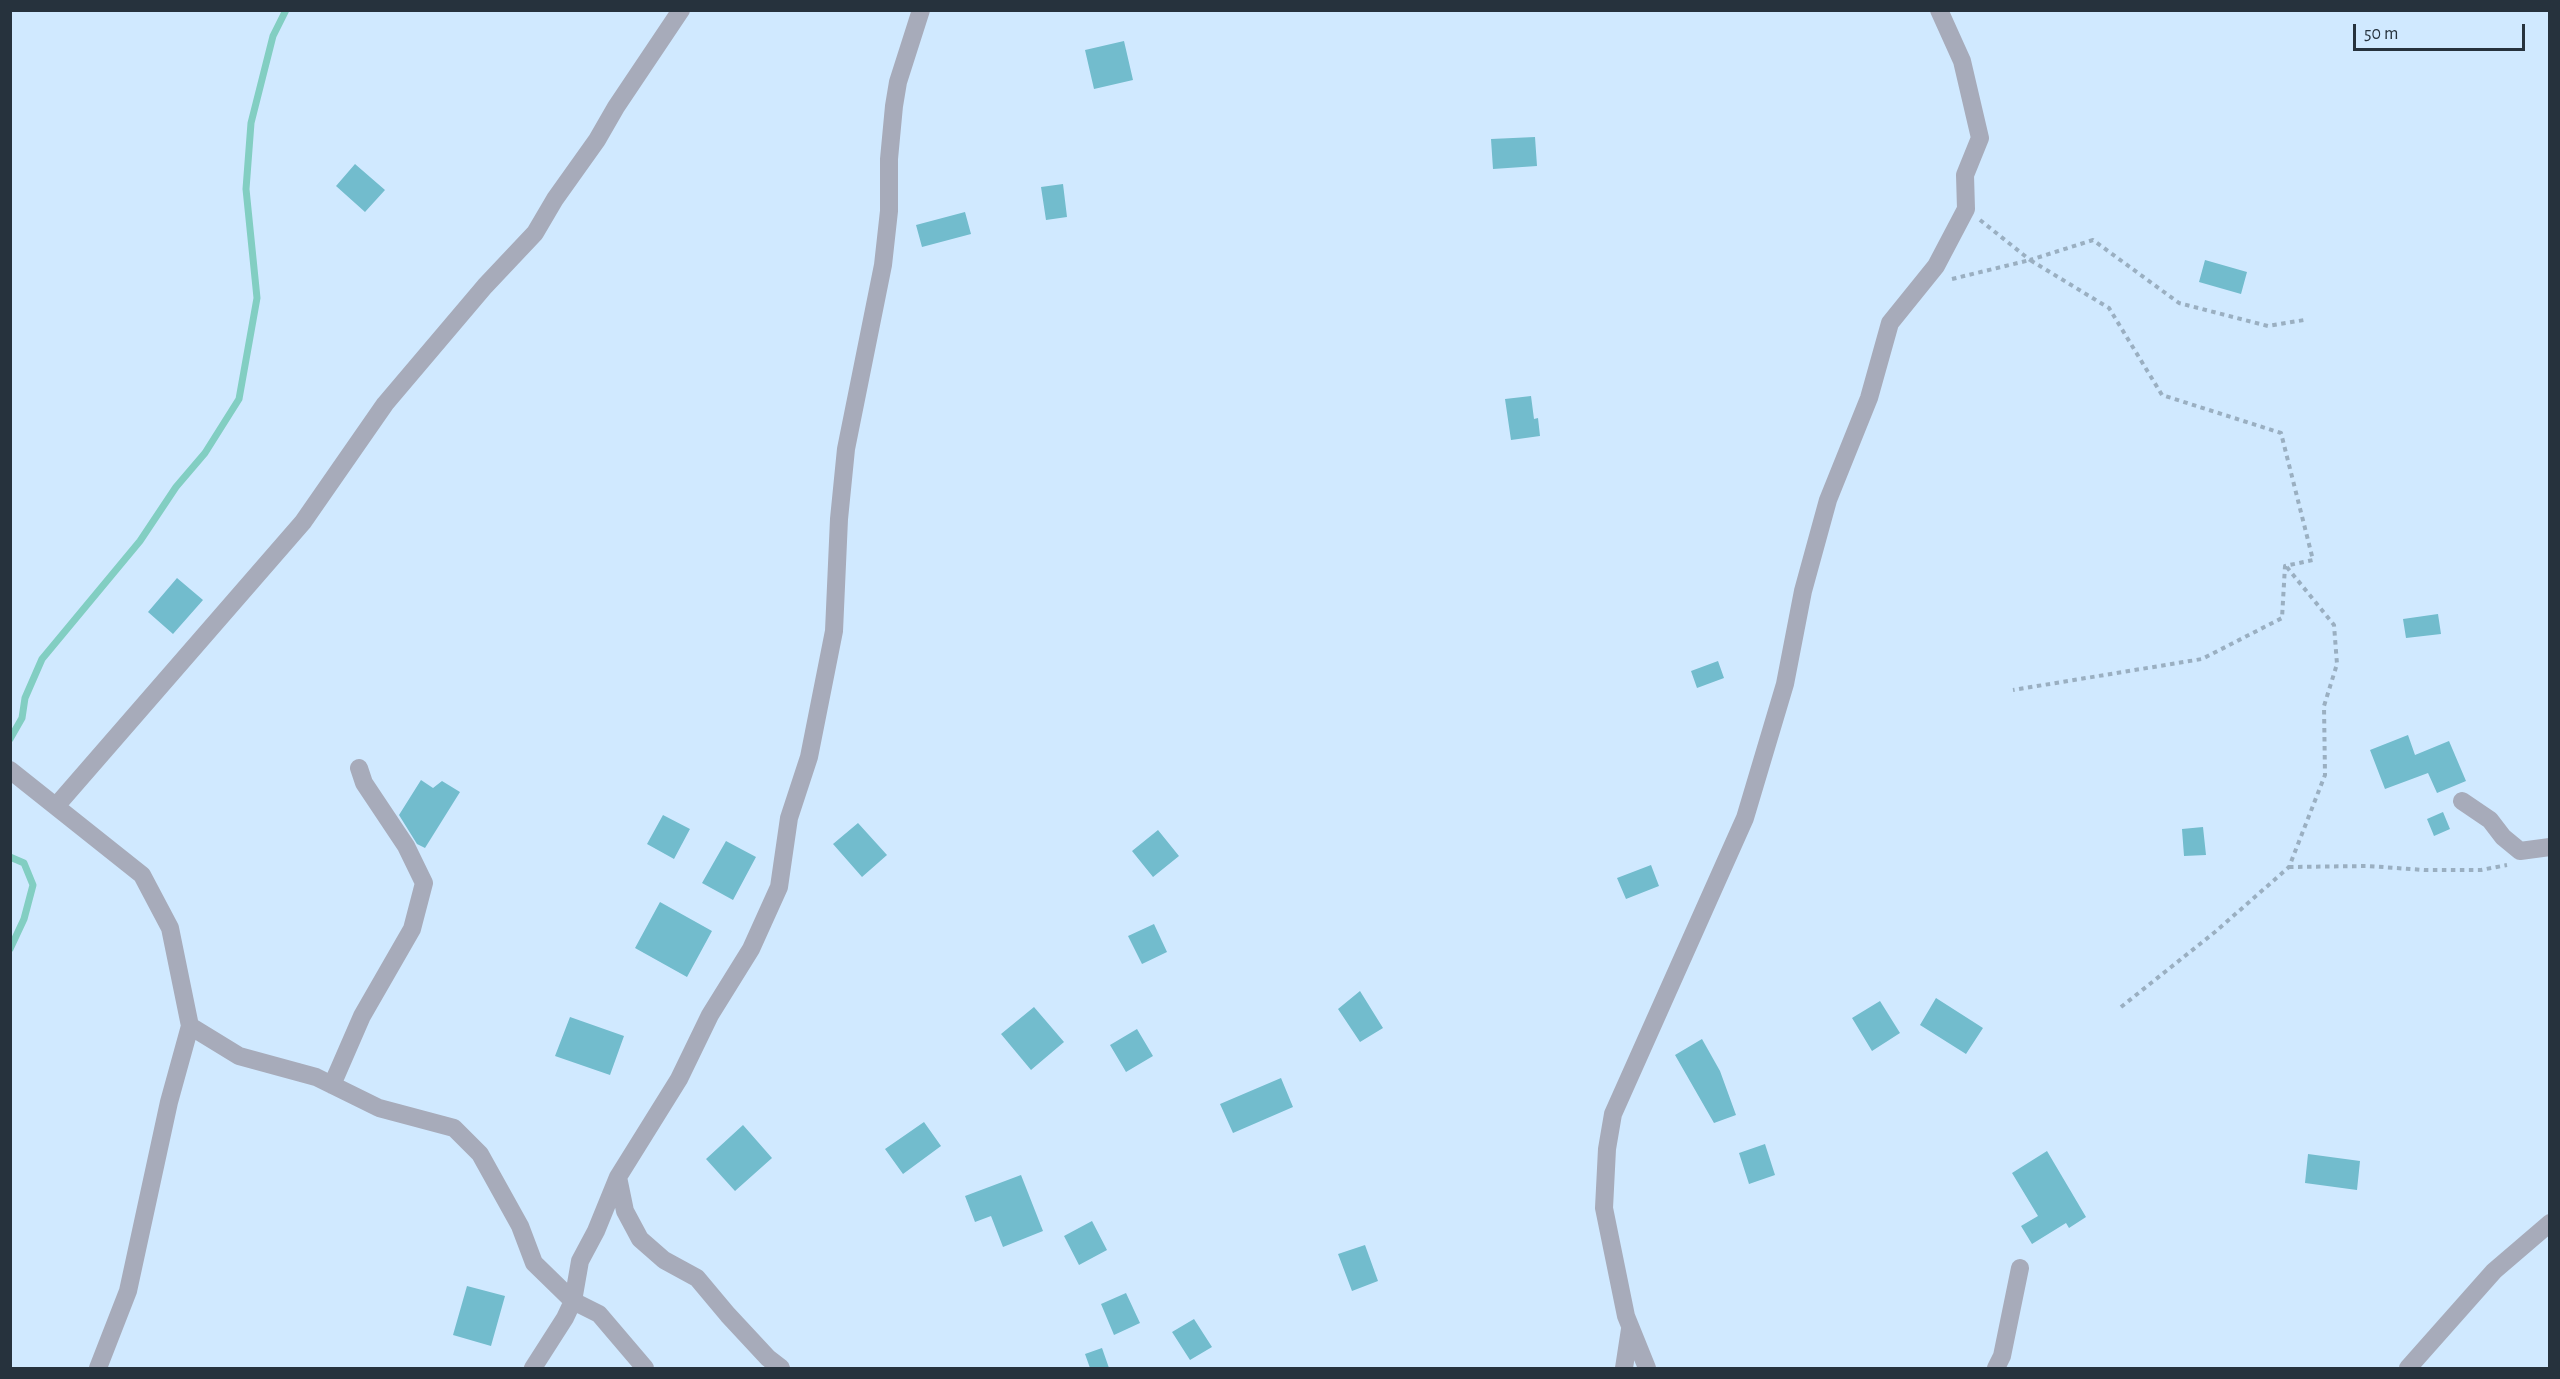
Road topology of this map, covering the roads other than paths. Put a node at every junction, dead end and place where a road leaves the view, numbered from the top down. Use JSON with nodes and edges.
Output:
{"nodes":[{"id":1,"x":681,"y":10,"type":"edge"},
{"id":2,"x":921,"y":10,"type":"edge"},
{"id":3,"x":1939,"y":10,"type":"edge"},
{"id":4,"x":358,"y":768,"type":"dead end"},
{"id":5,"x":10,"y":771,"type":"edge"},
{"id":6,"x":2462,"y":801,"type":"dead end"},
{"id":7,"x":57,"y":805,"type":"junction"},
{"id":8,"x":2542,"y":848,"type":"edge"},
{"id":9,"x":190,"y":1026,"type":"junction"},
{"id":10,"x":332,"y":1085,"type":"junction"},
{"id":11,"x":618,"y":1177,"type":"junction"},
{"id":12,"x":2550,"y":1223,"type":"edge"},
{"id":13,"x":2020,"y":1268,"type":"dead end"},
{"id":14,"x":573,"y":1300,"type":"junction"},
{"id":15,"x":1630,"y":1327,"type":"junction"},
{"id":16,"x":98,"y":1368,"type":"edge"},
{"id":17,"x":533,"y":1368,"type":"edge"},
{"id":18,"x":645,"y":1368,"type":"edge"},
{"id":19,"x":781,"y":1368,"type":"edge"},
{"id":20,"x":1624,"y":1368,"type":"edge"},
{"id":21,"x":1647,"y":1368,"type":"edge"},
{"id":22,"x":1996,"y":1368,"type":"edge"},
{"id":23,"x":2408,"y":1368,"type":"edge"}],
"edges":[{"from":1,"to":7,"type":"street"},
{"from":2,"to":11,"type":"street"},
{"from":3,"to":15,"type":"street"},
{"from":4,"to":10,"type":"street"},
{"from":5,"to":7,"type":"street"},
{"from":6,"to":8,"type":"street"},
{"from":7,"to":9,"type":"street"},
{"from":9,"to":10,"type":"street"},
{"from":9,"to":16,"type":"street"},
{"from":10,"to":14,"type":"street"},
{"from":11,"to":14,"type":"street"},
{"from":11,"to":19,"type":"street"},
{"from":12,"to":23,"type":"street"},
{"from":13,"to":22,"type":"street"},
{"from":14,"to":17,"type":"street"},
{"from":14,"to":18,"type":"street"},
{"from":15,"to":20,"type":"street"},
{"from":15,"to":21,"type":"street"}]}
